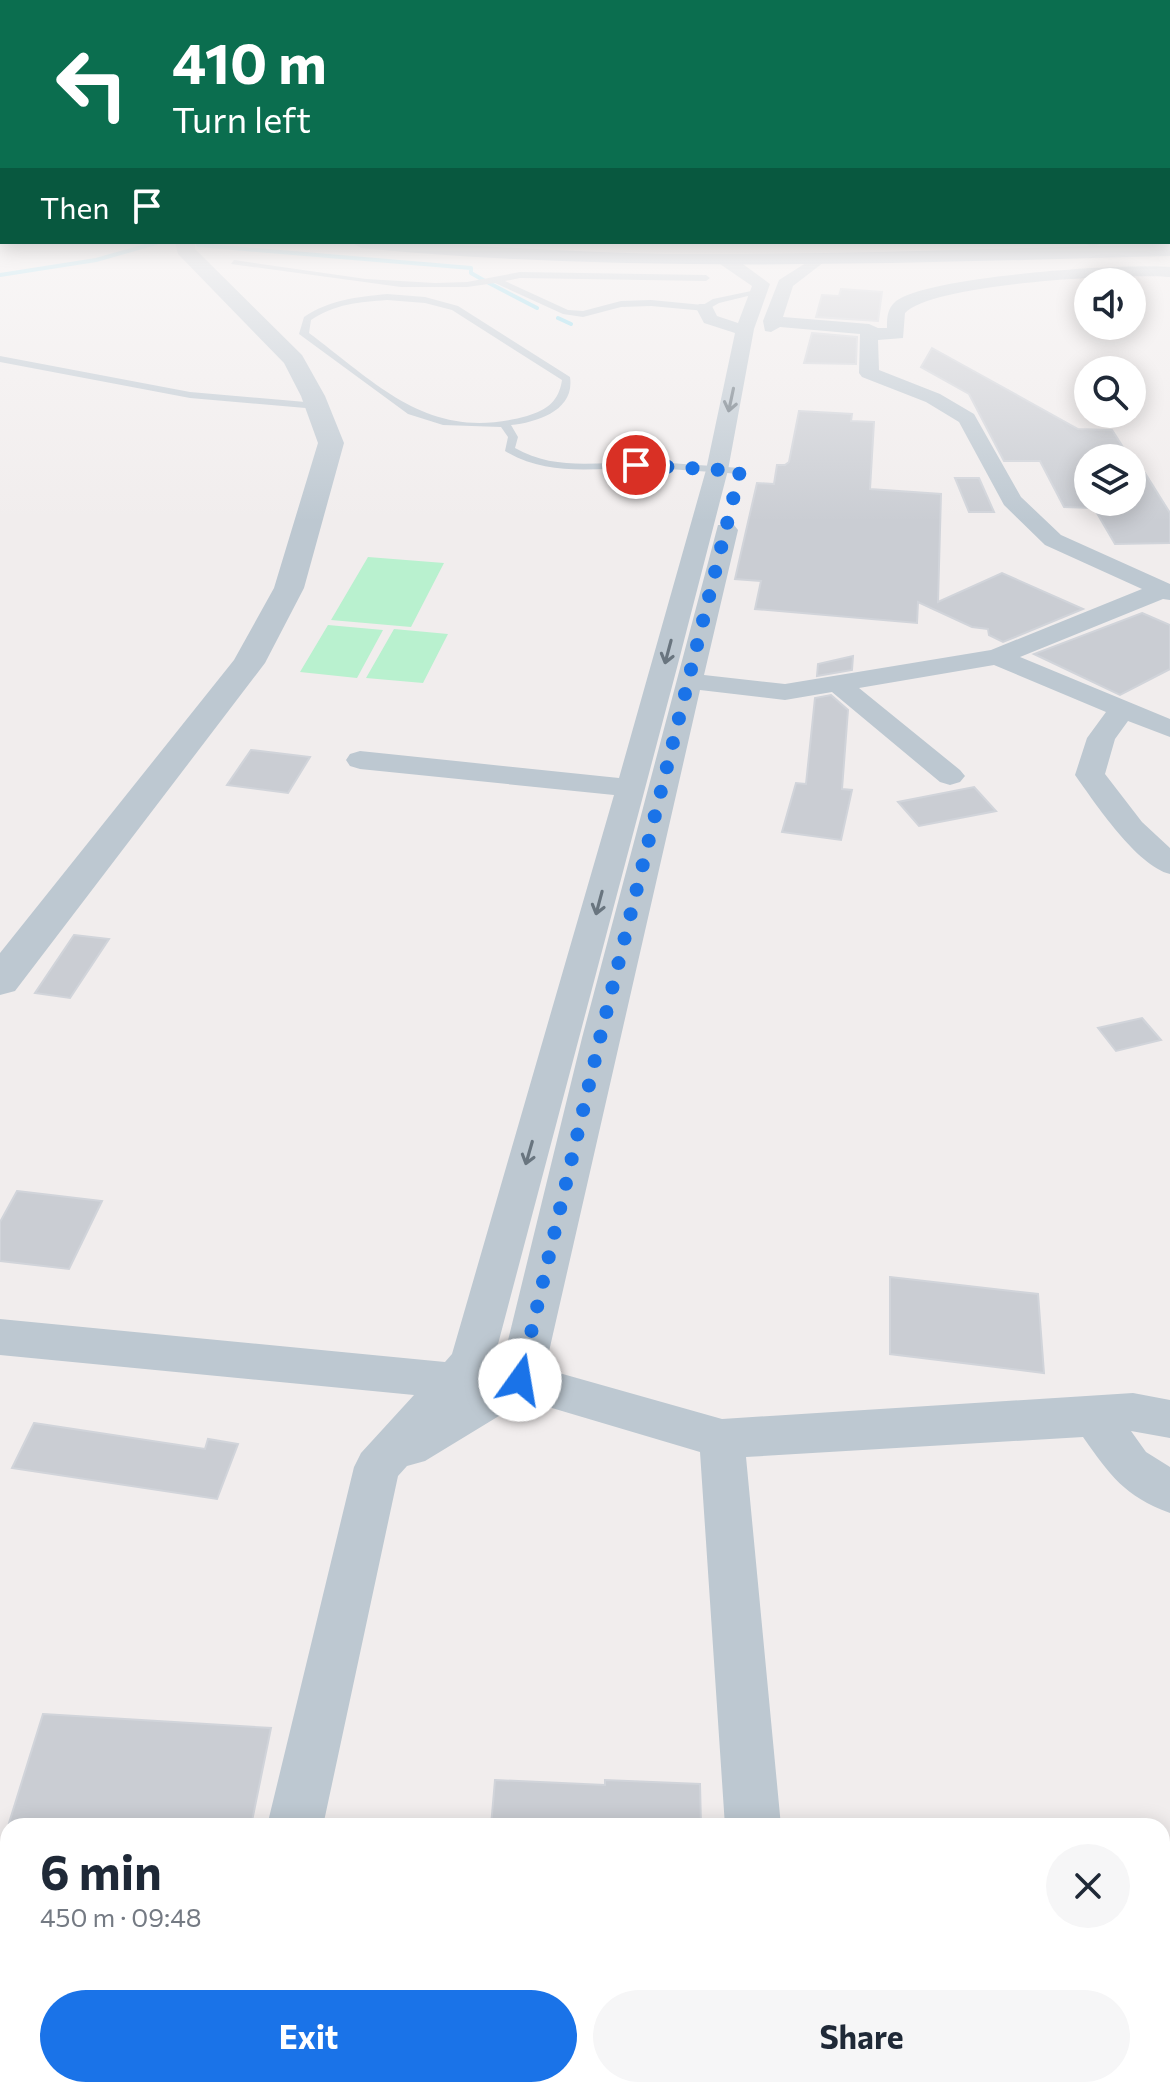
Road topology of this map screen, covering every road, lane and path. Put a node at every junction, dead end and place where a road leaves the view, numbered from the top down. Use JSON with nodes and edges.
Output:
{"nodes":[{"id":1,"x":261,"y":327,"type":"edge"},
{"id":2,"x":305,"y":327,"type":"edge"},
{"id":3,"x":487,"y":327,"type":"edge"},
{"id":4,"x":756,"y":327,"type":"edge"},
{"id":5,"x":854,"y":327,"type":"edge"},
{"id":6,"x":896,"y":327,"type":"edge"},
{"id":7,"x":870,"y":334,"type":"junction"},
{"id":8,"x":0,"y":359,"type":"edge"},
{"id":9,"x":317,"y":406,"type":"junction"},
{"id":10,"x":504,"y":423,"type":"junction"},
{"id":11,"x":728,"y":470,"type":"junction"},
{"id":12,"x":1166,"y":592,"type":"edge"},
{"id":13,"x":997,"y":657,"type":"junction"},
{"id":14,"x":689,"y":681,"type":"junction"},
{"id":15,"x":837,"y":683,"type":"junction"},
{"id":16,"x":1123,"y":709,"type":"junction"},
{"id":17,"x":1170,"y":729,"type":"edge"},
{"id":18,"x":360,"y":760,"type":"dead end"},
{"id":19,"x":950,"y":776,"type":"dead end"},
{"id":20,"x":631,"y":788,"type":"junction"},
{"id":21,"x":1170,"y":865,"type":"edge"},
{"id":22,"x":0,"y":981,"type":"edge"},
{"id":23,"x":0,"y":1337,"type":"edge"},
{"id":24,"x":520,"y":1380,"type":"junction"},
{"id":25,"x":454,"y":1381,"type":"junction"},
{"id":26,"x":1094,"y":1417,"type":"junction"},
{"id":27,"x":1170,"y":1419,"type":"edge"},
{"id":28,"x":722,"y":1439,"type":"junction"},
{"id":29,"x":377,"y":1467,"type":"junction"},
{"id":30,"x":1170,"y":1492,"type":"edge"},
{"id":31,"x":297,"y":1818,"type":"edge"},
{"id":32,"x":752,"y":1818,"type":"edge"}],
"edges":[{"from":1,"to":9,"type":"street"},
{"from":2,"to":10,"type":"lane"},
{"from":3,"to":10,"type":"lane"},
{"from":4,"to":11,"type":"street"},
{"from":5,"to":7,"type":"street"},
{"from":6,"to":7,"type":"street"},
{"from":7,"to":12,"type":"street"},
{"from":8,"to":9,"type":"lane"},
{"from":9,"to":22,"type":"street"},
{"from":10,"to":11,"type":"lane"},
{"from":11,"to":14,"type":"street"},
{"from":11,"to":20,"type":"street","one_way":true},
{"from":12,"to":13,"type":"street"},
{"from":13,"to":15,"type":"street"},
{"from":13,"to":16,"type":"street"},
{"from":14,"to":15,"type":"street"},
{"from":14,"to":24,"type":"street"},
{"from":15,"to":19,"type":"street"},
{"from":16,"to":17,"type":"street"},
{"from":16,"to":21,"type":"street"},
{"from":18,"to":20,"type":"street"},
{"from":20,"to":25,"type":"street","one_way":true},
{"from":23,"to":25,"type":"street"},
{"from":24,"to":28,"type":"street"},
{"from":24,"to":29,"type":"street"},
{"from":25,"to":29,"type":"street"},
{"from":26,"to":27,"type":"street"},
{"from":26,"to":28,"type":"street"},
{"from":26,"to":30,"type":"street"},
{"from":28,"to":32,"type":"street"},
{"from":29,"to":31,"type":"street"}]}
